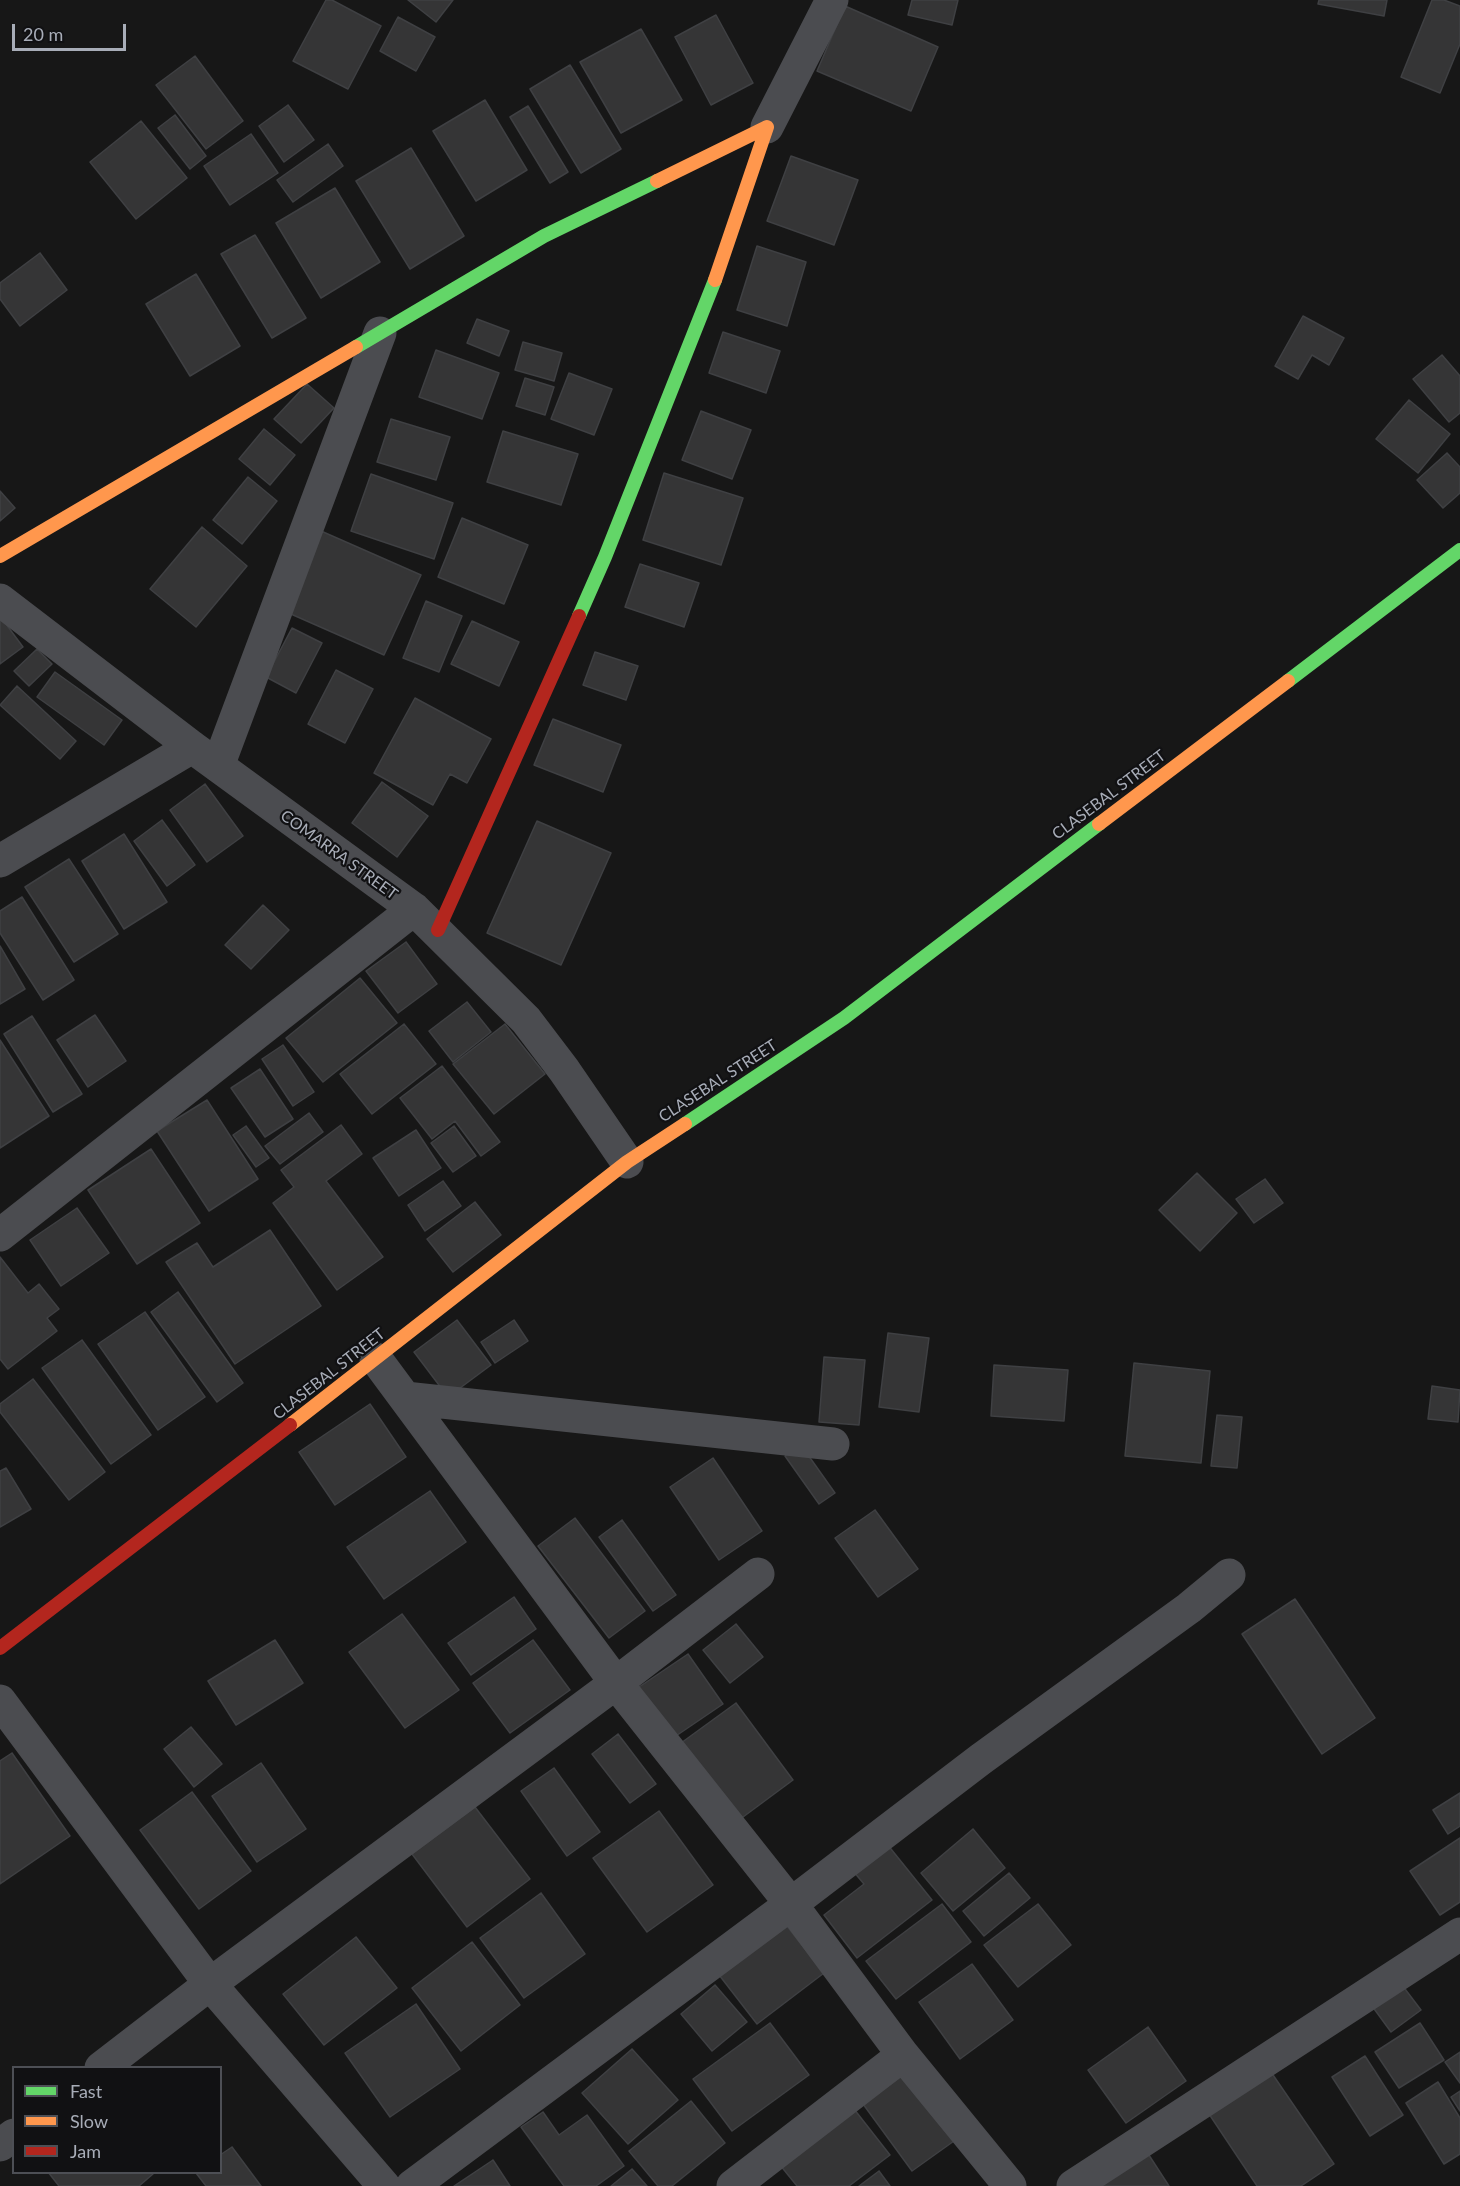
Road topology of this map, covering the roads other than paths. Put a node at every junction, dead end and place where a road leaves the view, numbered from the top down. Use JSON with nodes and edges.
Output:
{"nodes":[{"id":1,"x":832,"y":0,"type":"edge"},
{"id":2,"x":767,"y":127,"type":"junction"},
{"id":3,"x":380,"y":333,"type":"junction"},
{"id":4,"x":1460,"y":550,"type":"edge"},
{"id":5,"x":0,"y":556,"type":"edge"},
{"id":6,"x":0,"y":600,"type":"edge"},
{"id":7,"x":192,"y":747,"type":"junction"},
{"id":8,"x":218,"y":766,"type":"junction"},
{"id":9,"x":0,"y":861,"type":"edge"},
{"id":10,"x":426,"y":920,"type":"junction"},
{"id":11,"x":627,"y":1161,"type":"junction"},
{"id":12,"x":0,"y":1235,"type":"edge"},
{"id":13,"x":376,"y":1359,"type":"junction"},
{"id":14,"x":405,"y":1398,"type":"junction"},
{"id":15,"x":833,"y":1444,"type":"dead end"},
{"id":16,"x":758,"y":1574,"type":"dead end"},
{"id":17,"x":1229,"y":1575,"type":"dead end"},
{"id":18,"x":0,"y":1648,"type":"edge"},
{"id":19,"x":616,"y":1683,"type":"junction"},
{"id":20,"x":0,"y":1701,"type":"edge"},
{"id":21,"x":791,"y":1904,"type":"junction"},
{"id":22,"x":1460,"y":1934,"type":"edge"},
{"id":23,"x":210,"y":1984,"type":"junction"},
{"id":24,"x":903,"y":2055,"type":"junction"},
{"id":25,"x":102,"y":2066,"type":"edge"},
{"id":26,"x":384,"y":2186,"type":"edge"},
{"id":27,"x":412,"y":2186,"type":"edge"},
{"id":28,"x":734,"y":2186,"type":"edge"},
{"id":29,"x":1010,"y":2186,"type":"edge"},
{"id":30,"x":1073,"y":2186,"type":"edge"}],
"edges":[{"from":1,"to":2,"type":"street"},
{"from":2,"to":3,"type":"street"},
{"from":2,"to":10,"type":"street"},
{"from":3,"to":5,"type":"street"},
{"from":3,"to":8,"type":"street"},
{"from":4,"to":11,"type":"street","name":"CLASEBAL STREET"},
{"from":6,"to":7,"type":"street","name":"COMARRA STREET"},
{"from":7,"to":8,"type":"street","name":"COMARRA STREET"},
{"from":7,"to":9,"type":"street"},
{"from":8,"to":10,"type":"street","name":"COMARRA STREET"},
{"from":10,"to":11,"type":"street","name":"COMARRA STREET"},
{"from":10,"to":12,"type":"street"},
{"from":11,"to":13,"type":"street","name":"CLASEBAL STREET"},
{"from":13,"to":14,"type":"street"},
{"from":13,"to":18,"type":"street","name":"CLASEBAL STREET"},
{"from":14,"to":15,"type":"street"},
{"from":14,"to":19,"type":"street"},
{"from":16,"to":19,"type":"street"},
{"from":17,"to":21,"type":"street"},
{"from":19,"to":21,"type":"street"},
{"from":19,"to":23,"type":"street"},
{"from":20,"to":23,"type":"street"},
{"from":21,"to":24,"type":"street"},
{"from":21,"to":27,"type":"street"},
{"from":22,"to":30,"type":"street"},
{"from":23,"to":25,"type":"street"},
{"from":23,"to":26,"type":"street"},
{"from":24,"to":28,"type":"street"},
{"from":24,"to":29,"type":"street"}]}
